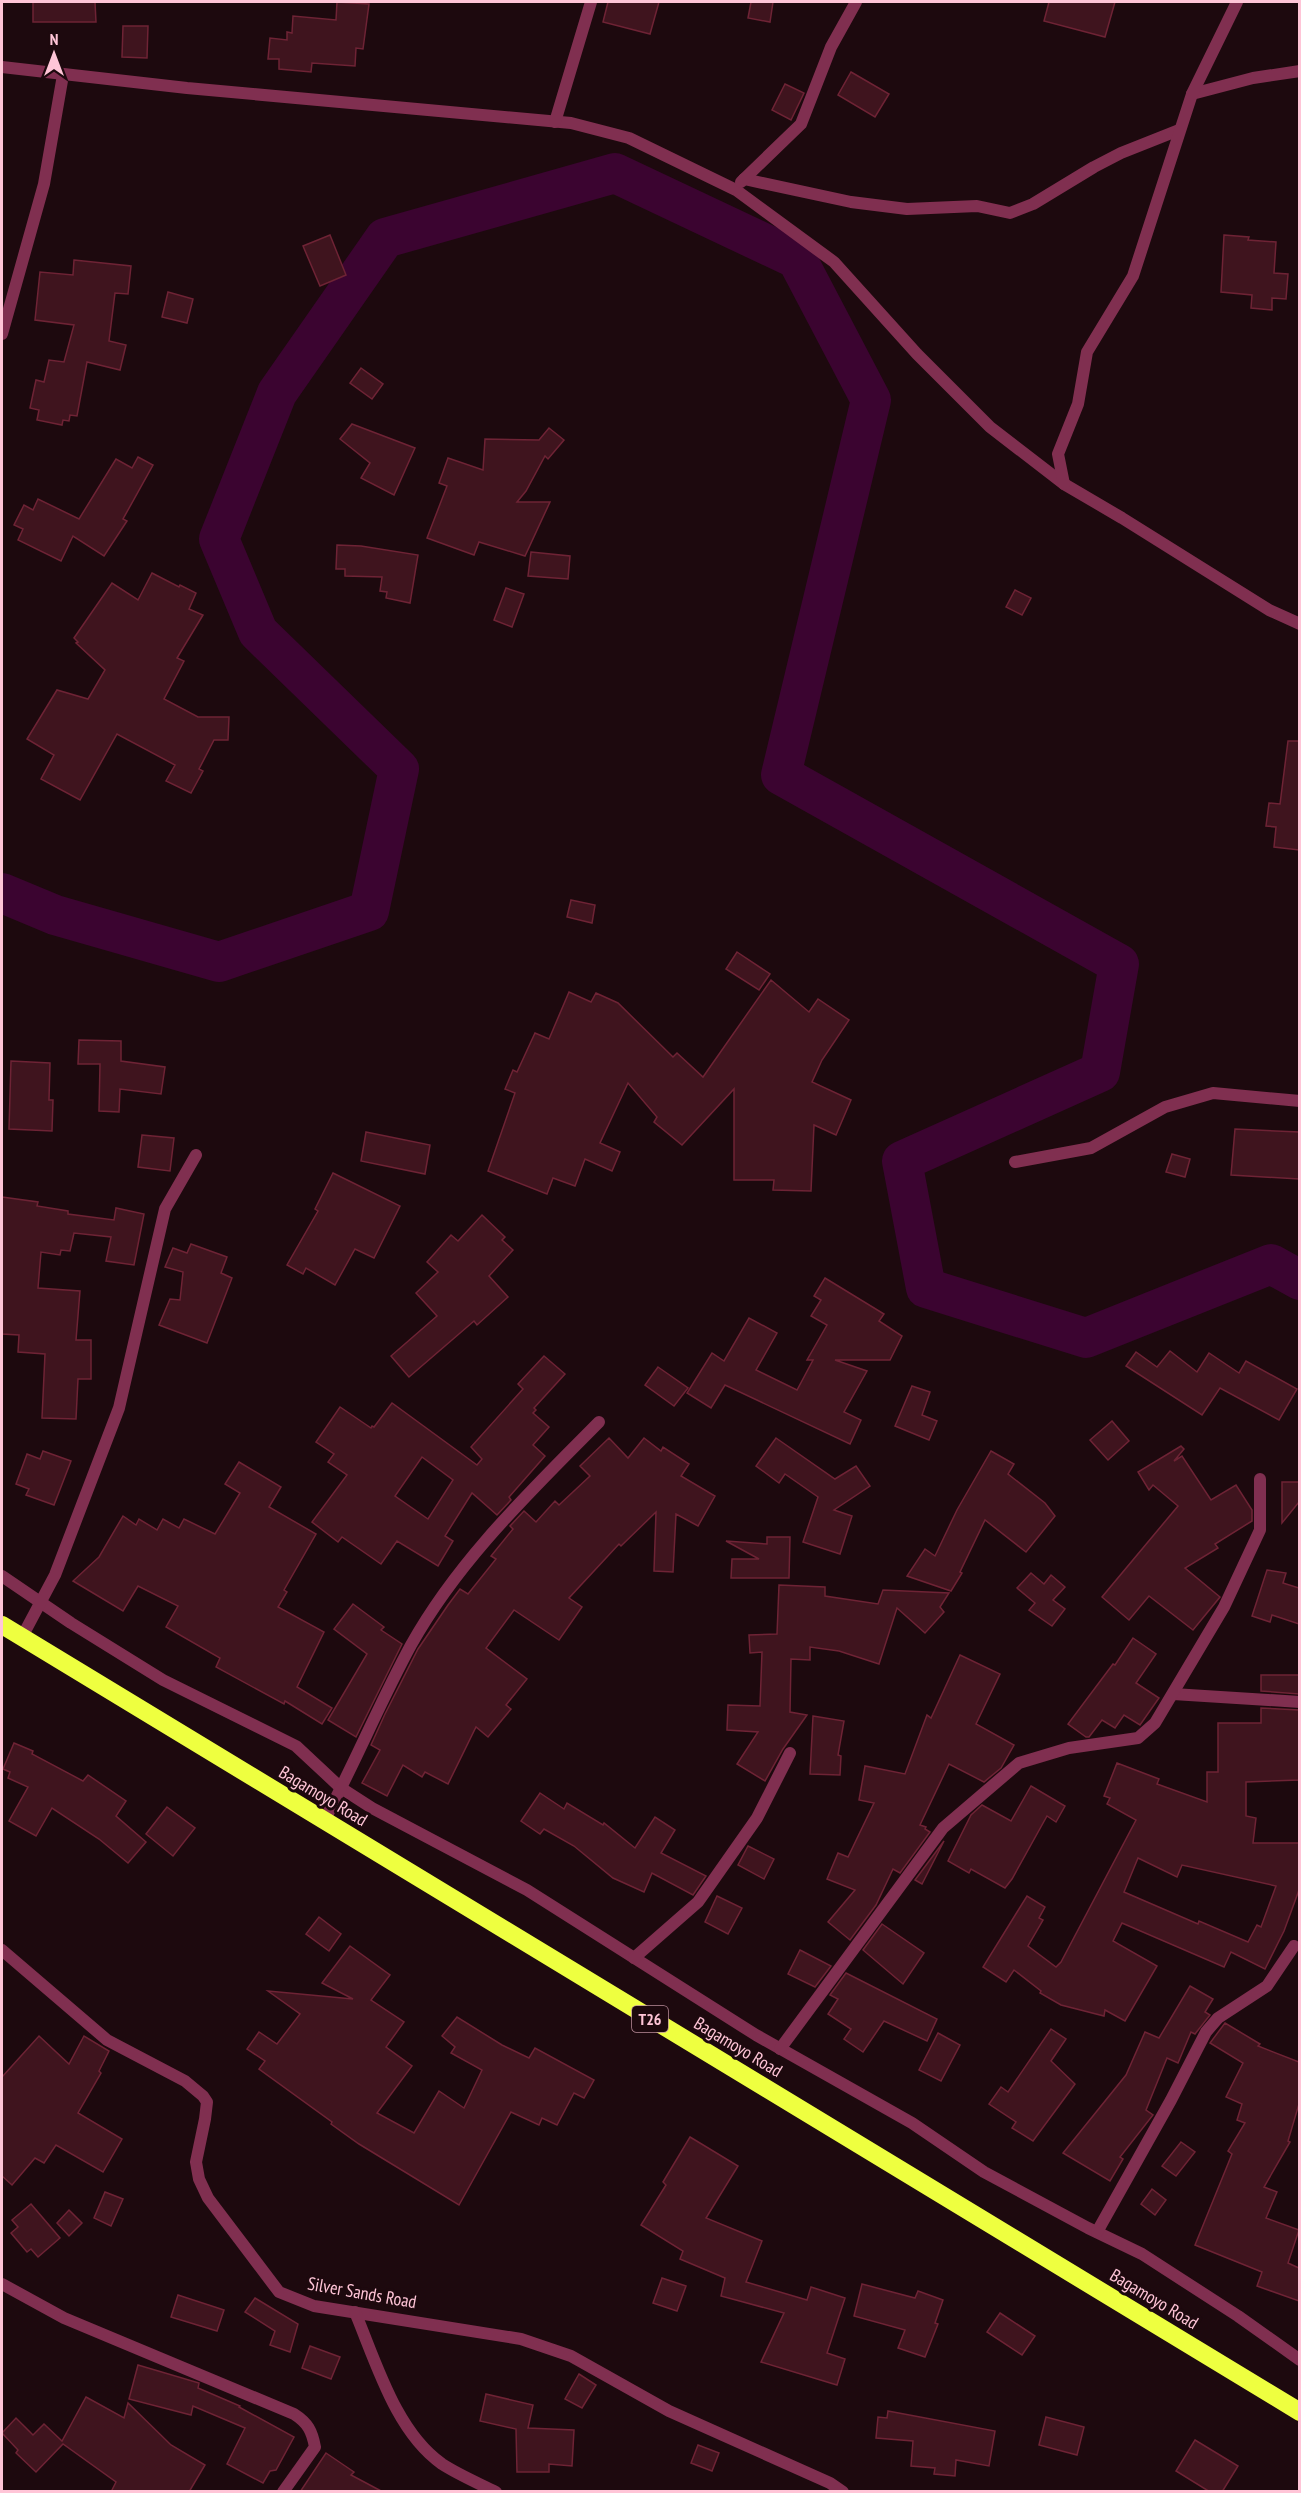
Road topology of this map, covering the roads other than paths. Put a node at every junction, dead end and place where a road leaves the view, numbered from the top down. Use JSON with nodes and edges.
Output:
{"nodes":[{"id":1,"x":591,"y":2,"type":"edge"},
{"id":2,"x":856,"y":2,"type":"edge"},
{"id":3,"x":1237,"y":2,"type":"edge"},
{"id":4,"x":2,"y":67,"type":"edge"},
{"id":5,"x":1299,"y":71,"type":"edge"},
{"id":6,"x":63,"y":75,"type":"junction"},
{"id":7,"x":1192,"y":94,"type":"junction"},
{"id":8,"x":555,"y":122,"type":"junction"},
{"id":9,"x":1179,"y":130,"type":"junction"},
{"id":10,"x":744,"y":179,"type":"junction"},
{"id":11,"x":736,"y":190,"type":"junction"},
{"id":12,"x":2,"y":334,"type":"edge"},
{"id":13,"x":1064,"y":484,"type":"junction"},
{"id":14,"x":1299,"y":624,"type":"edge"},
{"id":15,"x":1299,"y":1101,"type":"edge"},
{"id":16,"x":196,"y":1155,"type":"dead end"},
{"id":17,"x":1015,"y":1162,"type":"dead end"},
{"id":18,"x":599,"y":1422,"type":"dead end"},
{"id":19,"x":1260,"y":1479,"type":"dead end"},
{"id":20,"x":2,"y":1576,"type":"edge"},
{"id":21,"x":42,"y":1602,"type":"junction"},
{"id":22,"x":2,"y":1625,"type":"edge"},
{"id":23,"x":22,"y":1637,"type":"junction"},
{"id":24,"x":1173,"y":1694,"type":"junction"},
{"id":25,"x":1299,"y":1702,"type":"edge"},
{"id":26,"x":790,"y":1753,"type":"dead end"},
{"id":27,"x":341,"y":1788,"type":"junction"},
{"id":28,"x":324,"y":1821,"type":"junction"},
{"id":29,"x":1294,"y":1946,"type":"dead end"},
{"id":30,"x":2,"y":1950,"type":"edge"},
{"id":31,"x":634,"y":1958,"type":"junction"},
{"id":32,"x":780,"y":2049,"type":"junction"},
{"id":33,"x":1097,"y":2232,"type":"junction"},
{"id":34,"x":2,"y":2284,"type":"edge"},
{"id":35,"x":355,"y":2313,"type":"junction"},
{"id":36,"x":1299,"y":2360,"type":"edge"},
{"id":37,"x":1299,"y":2412,"type":"edge"},
{"id":38,"x":283,"y":2492,"type":"edge"},
{"id":39,"x":496,"y":2492,"type":"edge"},
{"id":40,"x":843,"y":2492,"type":"edge"}],
"edges":[{"from":1,"to":8,"type":"street"},
{"from":2,"to":10,"type":"street"},
{"from":3,"to":7,"type":"street"},
{"from":4,"to":6,"type":"street"},
{"from":5,"to":7,"type":"street"},
{"from":6,"to":8,"type":"street"},
{"from":6,"to":12,"type":"street"},
{"from":7,"to":9,"type":"street"},
{"from":8,"to":11,"type":"street"},
{"from":9,"to":10,"type":"street"},
{"from":9,"to":13,"type":"street"},
{"from":10,"to":11,"type":"street"},
{"from":11,"to":13,"type":"street"},
{"from":13,"to":14,"type":"street"},
{"from":15,"to":17,"type":"street"},
{"from":16,"to":21,"type":"street"},
{"from":18,"to":27,"type":"street"},
{"from":19,"to":24,"type":"street"},
{"from":20,"to":21,"type":"street"},
{"from":21,"to":23,"type":"street"},
{"from":21,"to":27,"type":"street"},
{"from":22,"to":23,"type":"highway","name":"Bagamoyo Road","number":"T26"},
{"from":23,"to":28,"type":"highway","name":"Bagamoyo Road","number":"T26"},
{"from":24,"to":25,"type":"street"},
{"from":24,"to":32,"type":"street"},
{"from":26,"to":31,"type":"street"},
{"from":27,"to":28,"type":"street"},
{"from":27,"to":31,"type":"street"},
{"from":28,"to":37,"type":"highway","name":"Bagamoyo Road","number":"T26"},
{"from":29,"to":33,"type":"street"},
{"from":30,"to":35,"type":"street","name":"Silver Sands Road"},
{"from":31,"to":32,"type":"street"},
{"from":32,"to":33,"type":"street"},
{"from":33,"to":36,"type":"street"},
{"from":34,"to":38,"type":"street"},
{"from":35,"to":39,"type":"street"},
{"from":35,"to":40,"type":"street","name":"Silver Sands Road"}]}
